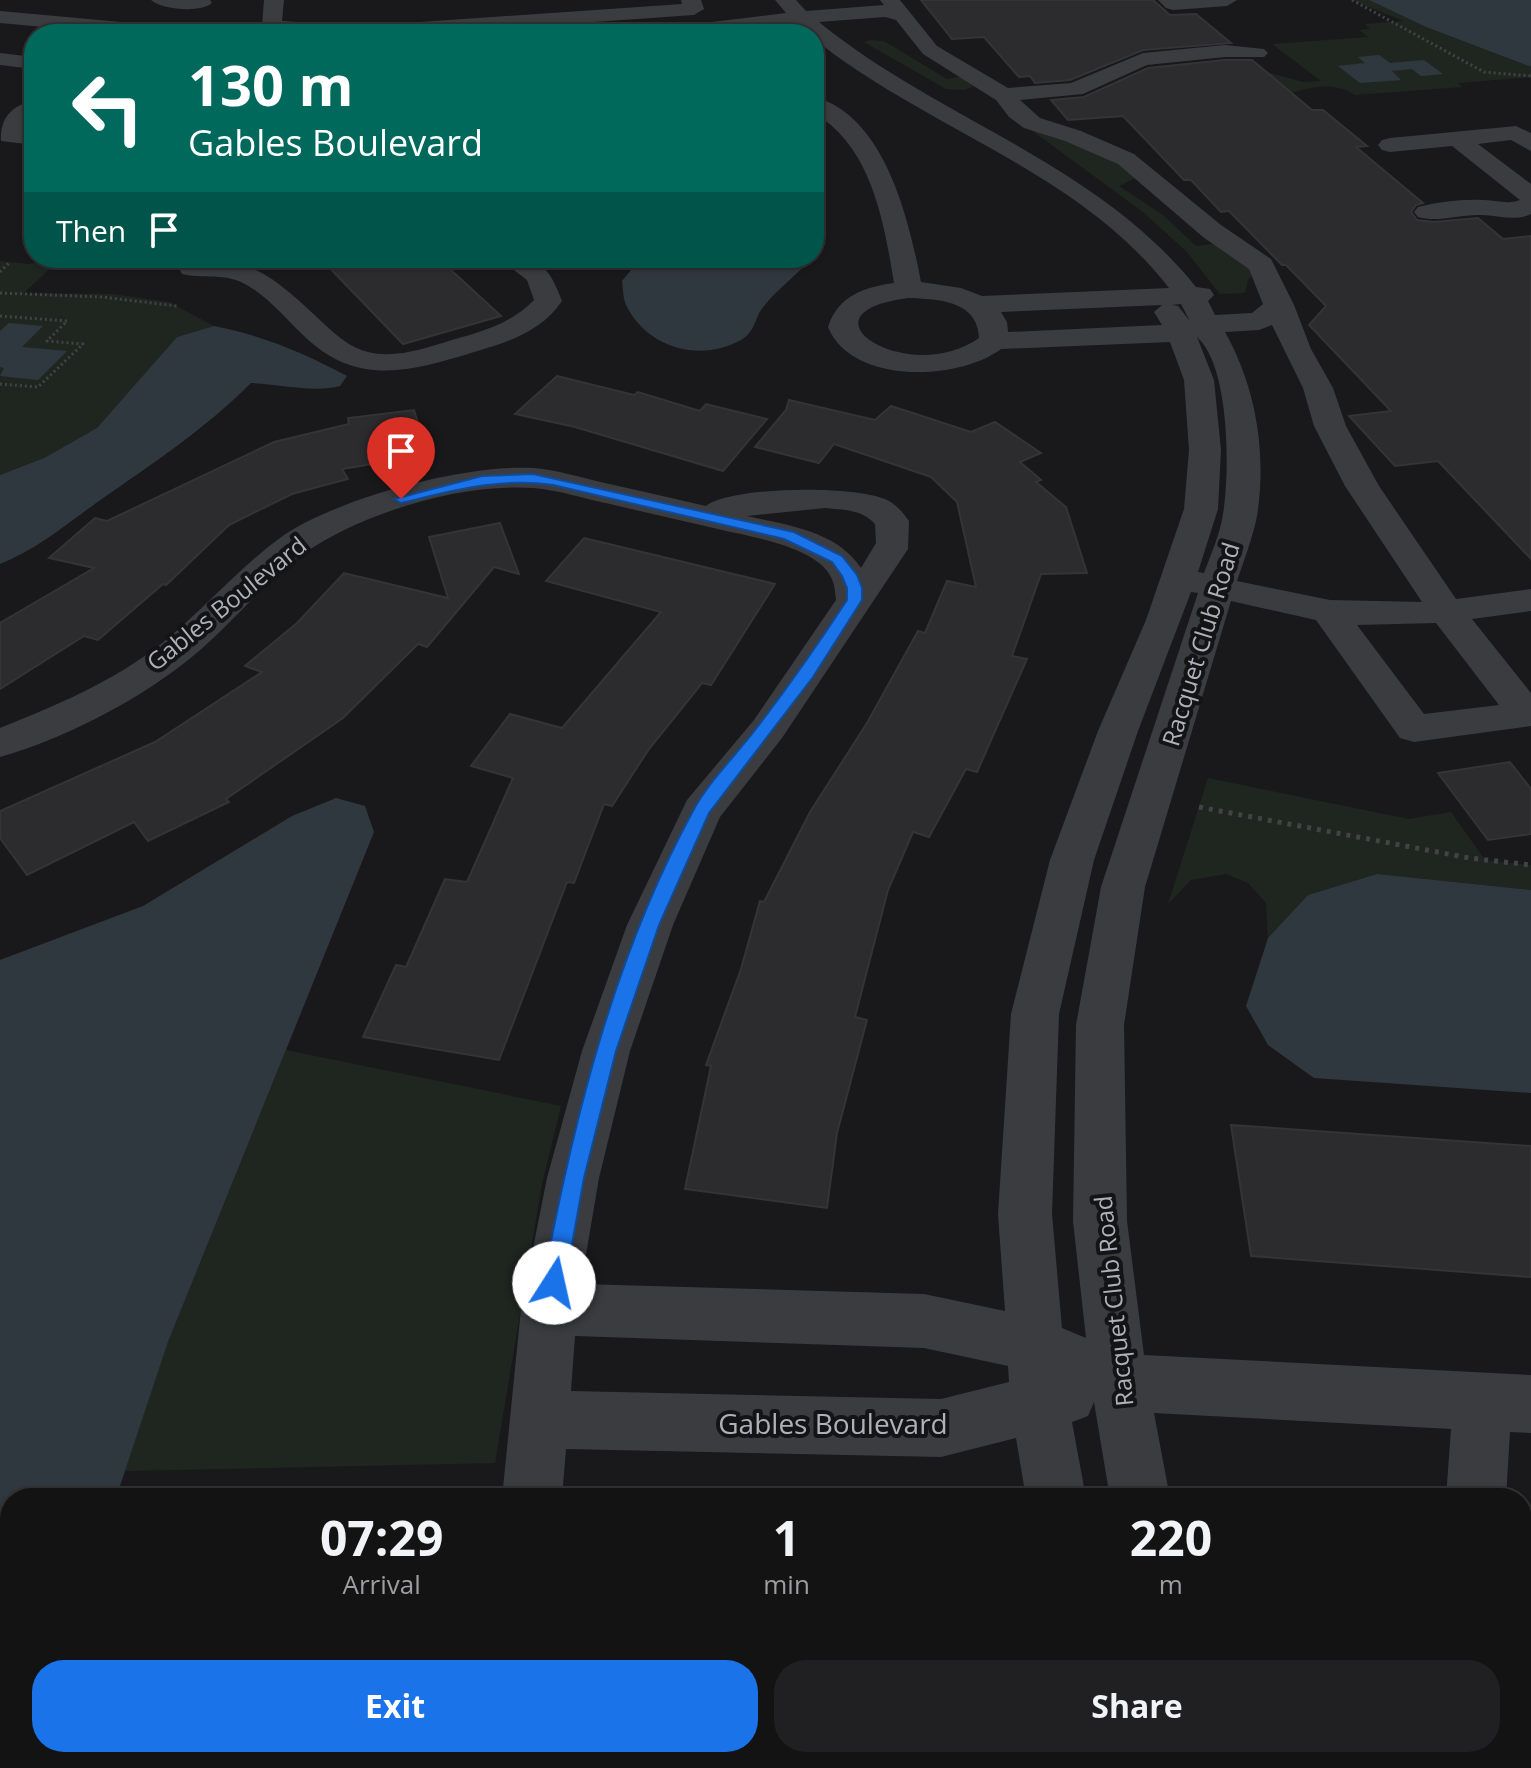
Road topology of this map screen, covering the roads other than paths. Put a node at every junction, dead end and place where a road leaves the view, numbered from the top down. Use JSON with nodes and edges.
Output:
{"nodes":[{"id":1,"x":161,"y":0,"type":"edge"},
{"id":2,"x":274,"y":0,"type":"edge"},
{"id":3,"x":691,"y":0,"type":"edge"},
{"id":4,"x":763,"y":0,"type":"edge"},
{"id":5,"x":1168,"y":0,"type":"edge"},
{"id":6,"x":1227,"y":0,"type":"edge"},
{"id":7,"x":202,"y":2,"type":"edge"},
{"id":8,"x":466,"y":3,"type":"dead end"},
{"id":9,"x":897,"y":8,"type":"edge"},
{"id":10,"x":0,"y":17,"type":"edge"},
{"id":11,"x":79,"y":24,"type":"edge"},
{"id":12,"x":194,"y":24,"type":"edge"},
{"id":13,"x":272,"y":24,"type":"edge"},
{"id":14,"x":469,"y":24,"type":"edge"},
{"id":15,"x":526,"y":24,"type":"edge"},
{"id":16,"x":798,"y":24,"type":"edge"},
{"id":17,"x":824,"y":25,"type":"edge"},
{"id":18,"x":824,"y":41,"type":"edge"},
{"id":19,"x":1257,"y":53,"type":"dead end"},
{"id":20,"x":0,"y":59,"type":"edge"},
{"id":21,"x":24,"y":62,"type":"edge"},
{"id":22,"x":1004,"y":95,"type":"junction"},
{"id":23,"x":24,"y":109,"type":"edge"},
{"id":24,"x":824,"y":110,"type":"edge"},
{"id":25,"x":24,"y":138,"type":"edge"},
{"id":26,"x":1457,"y":139,"type":"junction"},
{"id":27,"x":24,"y":144,"type":"edge"},
{"id":28,"x":1531,"y":144,"type":"edge"},
{"id":29,"x":1390,"y":145,"type":"dead end"},
{"id":30,"x":0,"y":155,"type":"edge"},
{"id":31,"x":1126,"y":159,"type":"junction"},
{"id":32,"x":1045,"y":179,"type":"junction"},
{"id":33,"x":1527,"y":209,"type":"edge"},
{"id":34,"x":1427,"y":212,"type":"dead end"},
{"id":35,"x":192,"y":268,"type":"dead end"},
{"id":36,"x":527,"y":268,"type":"edge"},
{"id":37,"x":909,"y":289,"type":"junction"},
{"id":38,"x":979,"y":305,"type":"junction"},
{"id":39,"x":1280,"y":305,"type":"junction"},
{"id":40,"x":1201,"y":306,"type":"junction"},
{"id":41,"x":994,"y":341,"type":"junction"},
{"id":42,"x":696,"y":514,"type":"junction"},
{"id":43,"x":1178,"y":578,"type":"junction"},
{"id":44,"x":1219,"y":587,"type":"junction"},
{"id":45,"x":854,"y":600,"type":"junction"},
{"id":46,"x":1531,"y":600,"type":"edge"},
{"id":47,"x":1328,"y":611,"type":"junction"},
{"id":48,"x":1446,"y":611,"type":"junction"},
{"id":49,"x":0,"y":743,"type":"edge"},
{"id":50,"x":549,"y":1309,"type":"junction"},
{"id":51,"x":1036,"y":1345,"type":"junction"},
{"id":52,"x":1119,"y":1381,"type":"junction"},
{"id":53,"x":1506,"y":1402,"type":"edge"},
{"id":54,"x":1040,"y":1405,"type":"junction"},
{"id":55,"x":537,"y":1419,"type":"junction"},
{"id":56,"x":533,"y":1488,"type":"edge"},
{"id":57,"x":1054,"y":1488,"type":"edge"},
{"id":58,"x":1138,"y":1488,"type":"edge"},
{"id":59,"x":1479,"y":1488,"type":"edge"}],
"edges":[{"from":1,"to":7,"type":"street"},
{"from":2,"to":13,"type":"street"},
{"from":3,"to":15,"type":"street"},
{"from":4,"to":16,"type":"street","name":"Racquet Club Road"},
{"from":5,"to":6,"type":"street"},
{"from":7,"to":12,"type":"street"},
{"from":8,"to":14,"type":"street"},
{"from":9,"to":17,"type":"street"},
{"from":9,"to":22,"type":"street"},
{"from":10,"to":11,"type":"street"},
{"from":18,"to":32,"type":"street","name":"Racquet Club Road"},
{"from":19,"to":22,"type":"street"},
{"from":20,"to":21,"type":"street"},
{"from":22,"to":31,"type":"street"},
{"from":23,"to":25,"type":"street"},
{"from":24,"to":37,"type":"street"},
{"from":26,"to":28,"type":"street"},
{"from":26,"to":29,"type":"street"},
{"from":26,"to":33,"type":"street"},
{"from":27,"to":30,"type":"street"},
{"from":31,"to":32,"type":"street"},
{"from":31,"to":39,"type":"street"},
{"from":32,"to":40,"type":"street","name":"Racquet Club Road"},
{"from":33,"to":34,"type":"street"},
{"from":35,"to":36,"type":"street"},
{"from":37,"to":38,"type":"street"},
{"from":37,"to":41,"type":"street"},
{"from":38,"to":40,"type":"street"},
{"from":38,"to":41,"type":"street"},
{"from":39,"to":40,"type":"street"},
{"from":39,"to":40,"type":"street"},
{"from":39,"to":48,"type":"street"},
{"from":40,"to":41,"type":"street"},
{"from":40,"to":43,"type":"street","name":"Racquet Club Road"},
{"from":40,"to":44,"type":"street","name":"Racquet Club Road"},
{"from":42,"to":45,"type":"street","name":"Gables Boulevard"},
{"from":42,"to":45,"type":"street","name":"Gables Boulevard"},
{"from":42,"to":49,"type":"street","name":"Gables Boulevard"},
{"from":43,"to":44,"type":"street"},
{"from":43,"to":51,"type":"street","name":"Racquet Club Road"},
{"from":44,"to":47,"type":"street"},
{"from":44,"to":52,"type":"street","name":"Racquet Club Road"},
{"from":45,"to":50,"type":"street","name":"Gables Boulevard"},
{"from":46,"to":48,"type":"street"},
{"from":47,"to":48,"type":"street"},
{"from":47,"to":48,"type":"street"},
{"from":50,"to":51,"type":"street"},
{"from":50,"to":55,"type":"street","name":"Gables Boulevard"},
{"from":51,"to":52,"type":"street"},
{"from":51,"to":54,"type":"street","name":"Racquet Club Road"},
{"from":52,"to":53,"type":"street"},
{"from":52,"to":54,"type":"street","name":"Gables Boulevard"},
{"from":52,"to":58,"type":"street","name":"Racquet Club Road"},
{"from":53,"to":59,"type":"street"},
{"from":54,"to":55,"type":"street","name":"Gables Boulevard"},
{"from":54,"to":57,"type":"street","name":"Racquet Club Road"},
{"from":55,"to":56,"type":"street","name":"Gables Boulevard"}]}
